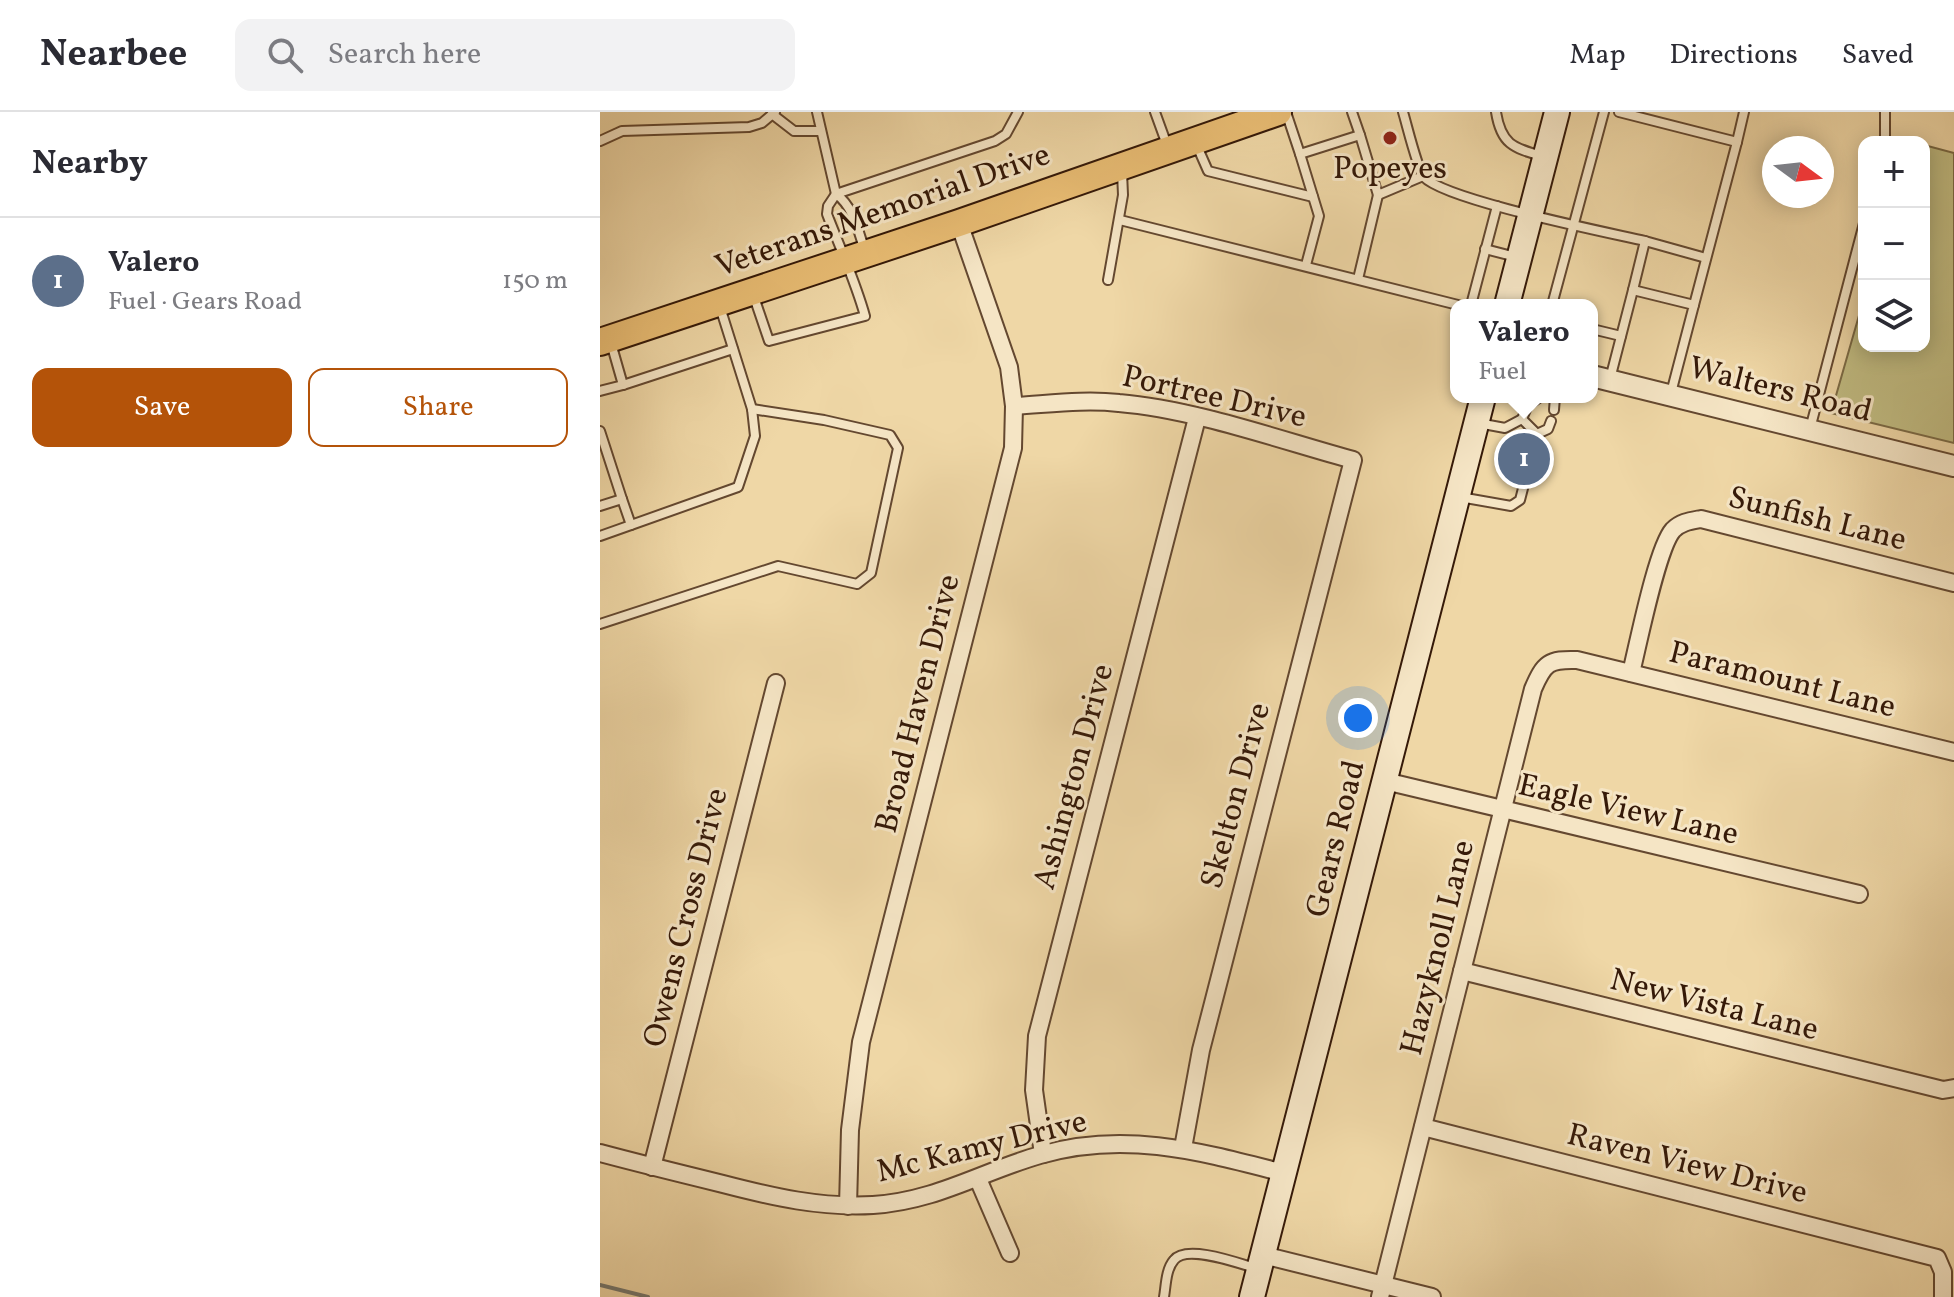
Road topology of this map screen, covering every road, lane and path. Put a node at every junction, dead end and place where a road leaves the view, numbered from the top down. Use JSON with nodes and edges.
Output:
{"nodes":[{"id":1,"x":817,"y":112,"type":"edge"},
{"id":2,"x":1018,"y":112,"type":"edge"},
{"id":3,"x":1155,"y":112,"type":"edge"},
{"id":4,"x":1278,"y":112,"type":"edge"},
{"id":5,"x":1286,"y":112,"type":"edge"},
{"id":6,"x":1352,"y":112,"type":"edge"},
{"id":7,"x":1403,"y":112,"type":"edge"},
{"id":8,"x":1496,"y":112,"type":"edge"},
{"id":9,"x":1557,"y":112,"type":"edge"},
{"id":10,"x":1604,"y":112,"type":"edge"},
{"id":11,"x":1619,"y":112,"type":"edge"},
{"id":12,"x":1674,"y":112,"type":"edge"},
{"id":13,"x":1744,"y":112,"type":"edge"},
{"id":14,"x":1885,"y":112,"type":"edge"},
{"id":15,"x":773,"y":113,"type":"edge"},
{"id":16,"x":1232,"y":120,"type":"edge"},
{"id":17,"x":1671,"y":125,"type":"junction"},
{"id":18,"x":821,"y":131,"type":"junction"},
{"id":19,"x":1360,"y":135,"type":"junction"},
{"id":20,"x":1885,"y":136,"type":"edge"},
{"id":21,"x":600,"y":141,"type":"edge"},
{"id":22,"x":1195,"y":141,"type":"junction"},
{"id":23,"x":1737,"y":142,"type":"junction"},
{"id":24,"x":1168,"y":151,"type":"junction"},
{"id":25,"x":1300,"y":154,"type":"junction"},
{"id":26,"x":1546,"y":157,"type":"junction"},
{"id":27,"x":1121,"y":167,"type":"junction"},
{"id":28,"x":1423,"y":176,"type":"junction"},
{"id":29,"x":836,"y":194,"type":"junction"},
{"id":30,"x":1378,"y":195,"type":"junction"},
{"id":31,"x":1313,"y":197,"type":"junction"},
{"id":32,"x":1497,"y":206,"type":"junction"},
{"id":33,"x":1531,"y":213,"type":"junction"},
{"id":34,"x":1120,"y":220,"type":"junction"},
{"id":35,"x":959,"y":223,"type":"junction"},
{"id":36,"x":1574,"y":224,"type":"junction"},
{"id":37,"x":1645,"y":241,"type":"junction"},
{"id":38,"x":1858,"y":246,"type":"edge"},
{"id":39,"x":1485,"y":249,"type":"junction"},
{"id":40,"x":855,"y":257,"type":"junction"},
{"id":41,"x":1520,"y":258,"type":"junction"},
{"id":42,"x":1706,"y":258,"type":"junction"},
{"id":43,"x":1306,"y":265,"type":"junction"},
{"id":44,"x":1358,"y":279,"type":"junction"},
{"id":45,"x":1108,"y":280,"type":"dead end"},
{"id":46,"x":1633,"y":290,"type":"junction"},
{"id":47,"x":752,"y":292,"type":"junction"},
{"id":48,"x":1472,"y":299,"type":"edge"},
{"id":49,"x":1509,"y":299,"type":"edge"},
{"id":50,"x":1554,"y":299,"type":"edge"},
{"id":51,"x":719,"y":303,"type":"junction"},
{"id":52,"x":1450,"y":303,"type":"edge"},
{"id":53,"x":1694,"y":305,"type":"junction"},
{"id":54,"x":1598,"y":330,"type":"edge"},
{"id":55,"x":1621,"y":336,"type":"junction"},
{"id":56,"x":605,"y":340,"type":"edge"},
{"id":57,"x":733,"y":349,"type":"junction"},
{"id":58,"x":1601,"y":378,"type":"edge"},
{"id":59,"x":623,"y":385,"type":"junction"},
{"id":60,"x":600,"y":391,"type":"edge"},
{"id":61,"x":1671,"y":394,"type":"junction"},
{"id":62,"x":1482,"y":403,"type":"edge"},
{"id":63,"x":1531,"y":403,"type":"edge"},
{"id":64,"x":1555,"y":403,"type":"edge"},
{"id":65,"x":1014,"y":406,"type":"junction"},
{"id":66,"x":752,"y":409,"type":"junction"},
{"id":67,"x":1554,"y":410,"type":"dead end"},
{"id":68,"x":1197,"y":418,"type":"junction"},
{"id":69,"x":1522,"y":419,"type":"junction"},
{"id":70,"x":1551,"y":421,"type":"dead end"},
{"id":71,"x":1477,"y":422,"type":"junction"},
{"id":72,"x":1809,"y":430,"type":"junction"},
{"id":73,"x":600,"y":431,"type":"edge"},
{"id":74,"x":1537,"y":434,"type":"junction"},
{"id":75,"x":1353,"y":460,"type":"joint"},
{"id":76,"x":1954,"y":466,"type":"edge"},
{"id":77,"x":1458,"y":496,"type":"junction"},
{"id":78,"x":622,"y":499,"type":"junction"},
{"id":79,"x":600,"y":506,"type":"edge"},
{"id":80,"x":631,"y":525,"type":"junction"},
{"id":81,"x":600,"y":536,"type":"edge"},
{"id":82,"x":1954,"y":583,"type":"edge"},
{"id":83,"x":600,"y":624,"type":"edge"},
{"id":84,"x":1596,"y":665,"type":"joint"},
{"id":85,"x":1631,"y":673,"type":"junction"},
{"id":86,"x":776,"y":683,"type":"dead end"},
{"id":87,"x":1954,"y":752,"type":"edge"},
{"id":88,"x":1385,"y":781,"type":"junction"},
{"id":89,"x":1502,"y":810,"type":"junction"},
{"id":90,"x":1859,"y":894,"type":"dead end"},
{"id":91,"x":1462,"y":971,"type":"junction"},
{"id":92,"x":1954,"y":1088,"type":"edge"},
{"id":93,"x":1423,"y":1127,"type":"junction"},
{"id":94,"x":1183,"y":1148,"type":"junction"},
{"id":95,"x":600,"y":1153,"type":"edge"},
{"id":96,"x":1043,"y":1154,"type":"junction"},
{"id":97,"x":652,"y":1167,"type":"junction"},
{"id":98,"x":1284,"y":1173,"type":"junction"},
{"id":99,"x":978,"y":1179,"type":"junction"},
{"id":100,"x":848,"y":1206,"type":"junction"},
{"id":101,"x":1010,"y":1253,"type":"dead end"},
{"id":102,"x":1261,"y":1262,"type":"junction"},
{"id":103,"x":1381,"y":1291,"type":"edge"},
{"id":104,"x":1164,"y":1297,"type":"edge"},
{"id":105,"x":1252,"y":1297,"type":"edge"},
{"id":106,"x":1432,"y":1297,"type":"edge"},
{"id":107,"x":1943,"y":1297,"type":"edge"}],
"edges":[{"from":1,"to":18,"type":"lane"},
{"from":2,"to":29,"type":"lane"},
{"from":3,"to":24,"type":"lane"},
{"from":4,"to":16,"type":"main road","name":"Veterans Memorial Drive"},
{"from":5,"to":25,"type":"lane"},
{"from":6,"to":19,"type":"lane"},
{"from":7,"to":28,"type":"lane"},
{"from":8,"to":26,"type":"lane"},
{"from":9,"to":26,"type":"main road"},
{"from":10,"to":36,"type":"lane"},
{"from":11,"to":17,"type":"lane"},
{"from":12,"to":17,"type":"lane"},
{"from":13,"to":23,"type":"lane"},
{"from":14,"to":20,"type":"lane"},
{"from":15,"to":18,"type":"lane"},
{"from":15,"to":21,"type":"lane"},
{"from":16,"to":22,"type":"main road","name":"Veterans Memorial Drive"},
{"from":17,"to":23,"type":"lane"},
{"from":18,"to":29,"type":"lane"},
{"from":19,"to":25,"type":"lane"},
{"from":19,"to":30,"type":"lane"},
{"from":22,"to":24,"type":"main road","name":"Veterans Memorial Drive"},
{"from":22,"to":31,"type":"lane"},
{"from":23,"to":42,"type":"lane"},
{"from":24,"to":27,"type":"main road","name":"Veterans Memorial Drive"},
{"from":25,"to":31,"type":"lane"},
{"from":26,"to":33,"type":"main road"},
{"from":27,"to":34,"type":"lane"},
{"from":27,"to":35,"type":"main road","name":"Veterans Memorial Drive"},
{"from":28,"to":30,"type":"lane"},
{"from":28,"to":32,"type":"lane"},
{"from":29,"to":40,"type":"lane"},
{"from":29,"to":40,"type":"lane"},
{"from":30,"to":44,"type":"lane"},
{"from":31,"to":43,"type":"lane"},
{"from":32,"to":33,"type":"lane"},
{"from":32,"to":39,"type":"lane"},
{"from":33,"to":36,"type":"lane"},
{"from":33,"to":41,"type":"main road"},
{"from":34,"to":43,"type":"lane"},
{"from":34,"to":45,"type":"lane"},
{"from":35,"to":40,"type":"main road","name":"Veterans Memorial Drive"},
{"from":35,"to":65,"type":"street","name":"Broad Haven Drive"},
{"from":36,"to":37,"type":"lane"},
{"from":36,"to":50,"type":"lane"},
{"from":37,"to":42,"type":"lane"},
{"from":37,"to":46,"type":"lane"},
{"from":38,"to":72,"type":"lane"},
{"from":39,"to":41,"type":"lane"},
{"from":39,"to":48,"type":"lane"},
{"from":40,"to":47,"type":"main road","name":"Veterans Memorial Drive"},
{"from":40,"to":47,"type":"lane"},
{"from":41,"to":49,"type":"main road"},
{"from":42,"to":53,"type":"lane"},
{"from":43,"to":44,"type":"lane"},
{"from":44,"to":52,"type":"lane"},
{"from":46,"to":53,"type":"lane"},
{"from":46,"to":55,"type":"lane"},
{"from":47,"to":51,"type":"main road","name":"Veterans Memorial Drive"},
{"from":51,"to":56,"type":"main road","name":"Veterans Memorial Drive"},
{"from":51,"to":57,"type":"lane"},
{"from":53,"to":61,"type":"lane"},
{"from":54,"to":55,"type":"lane"},
{"from":55,"to":58,"type":"lane"},
{"from":56,"to":59,"type":"lane"},
{"from":57,"to":59,"type":"lane"},
{"from":57,"to":66,"type":"lane"},
{"from":58,"to":61,"type":"street","name":"Walters Road"},
{"from":59,"to":60,"type":"lane"},
{"from":61,"to":72,"type":"street","name":"Walters Road"},
{"from":62,"to":71,"type":"main road","name":"Gears Road"},
{"from":63,"to":69,"type":"lane"},
{"from":64,"to":67,"type":"lane"},
{"from":65,"to":68,"type":"street","name":"Portree Drive"},
{"from":65,"to":100,"type":"street","name":"Broad Haven Drive"},
{"from":66,"to":80,"type":"lane"},
{"from":66,"to":83,"type":"lane"},
{"from":68,"to":75,"type":"street","name":"Portree Drive"},
{"from":68,"to":96,"type":"street","name":"Ashington Drive"},
{"from":69,"to":71,"type":"lane"},
{"from":69,"to":74,"type":"lane"},
{"from":70,"to":74,"type":"lane"},
{"from":71,"to":77,"type":"main road","name":"Gears Road"},
{"from":72,"to":76,"type":"street","name":"Walters Road"},
{"from":73,"to":78,"type":"lane"},
{"from":74,"to":77,"type":"lane"},
{"from":75,"to":94,"type":"street","name":"Skelton Drive"},
{"from":77,"to":88,"type":"main road","name":"Gears Road"},
{"from":78,"to":79,"type":"lane"},
{"from":78,"to":80,"type":"lane"},
{"from":80,"to":81,"type":"lane"},
{"from":82,"to":85,"type":"street","name":"Sunfish Lane"},
{"from":84,"to":85,"type":"street","name":"Paramount Lane"},
{"from":84,"to":89,"type":"street","name":"Hazyknoll Lane"},
{"from":85,"to":87,"type":"street","name":"Paramount Lane"},
{"from":86,"to":97,"type":"street","name":"Owens Cross Drive"},
{"from":88,"to":89,"type":"street","name":"Eagle View Lane"},
{"from":88,"to":98,"type":"main road","name":"Gears Road"},
{"from":89,"to":90,"type":"street","name":"Eagle View Lane"},
{"from":89,"to":91,"type":"street","name":"Hazyknoll Lane"},
{"from":91,"to":92,"type":"street","name":"New Vista Lane"},
{"from":91,"to":93,"type":"street","name":"Hazyknoll Lane"},
{"from":93,"to":103,"type":"street","name":"Hazyknoll Lane"},
{"from":93,"to":107,"type":"street","name":"Raven View Drive"},
{"from":94,"to":96,"type":"street","name":"Mc Kamy Drive"},
{"from":94,"to":98,"type":"street","name":"Mc Kamy Drive"},
{"from":95,"to":97,"type":"street","name":"Mc Kamy Drive"},
{"from":96,"to":99,"type":"street","name":"Mc Kamy Drive"},
{"from":97,"to":100,"type":"street","name":"Mc Kamy Drive"},
{"from":98,"to":102,"type":"main road","name":"Gears Road"},
{"from":99,"to":100,"type":"street","name":"Mc Kamy Drive"},
{"from":99,"to":101,"type":"street"},
{"from":102,"to":103,"type":"street"},
{"from":102,"to":104,"type":"lane"},
{"from":102,"to":105,"type":"main road","name":"Gears Road"},
{"from":103,"to":106,"type":"street"}]}
